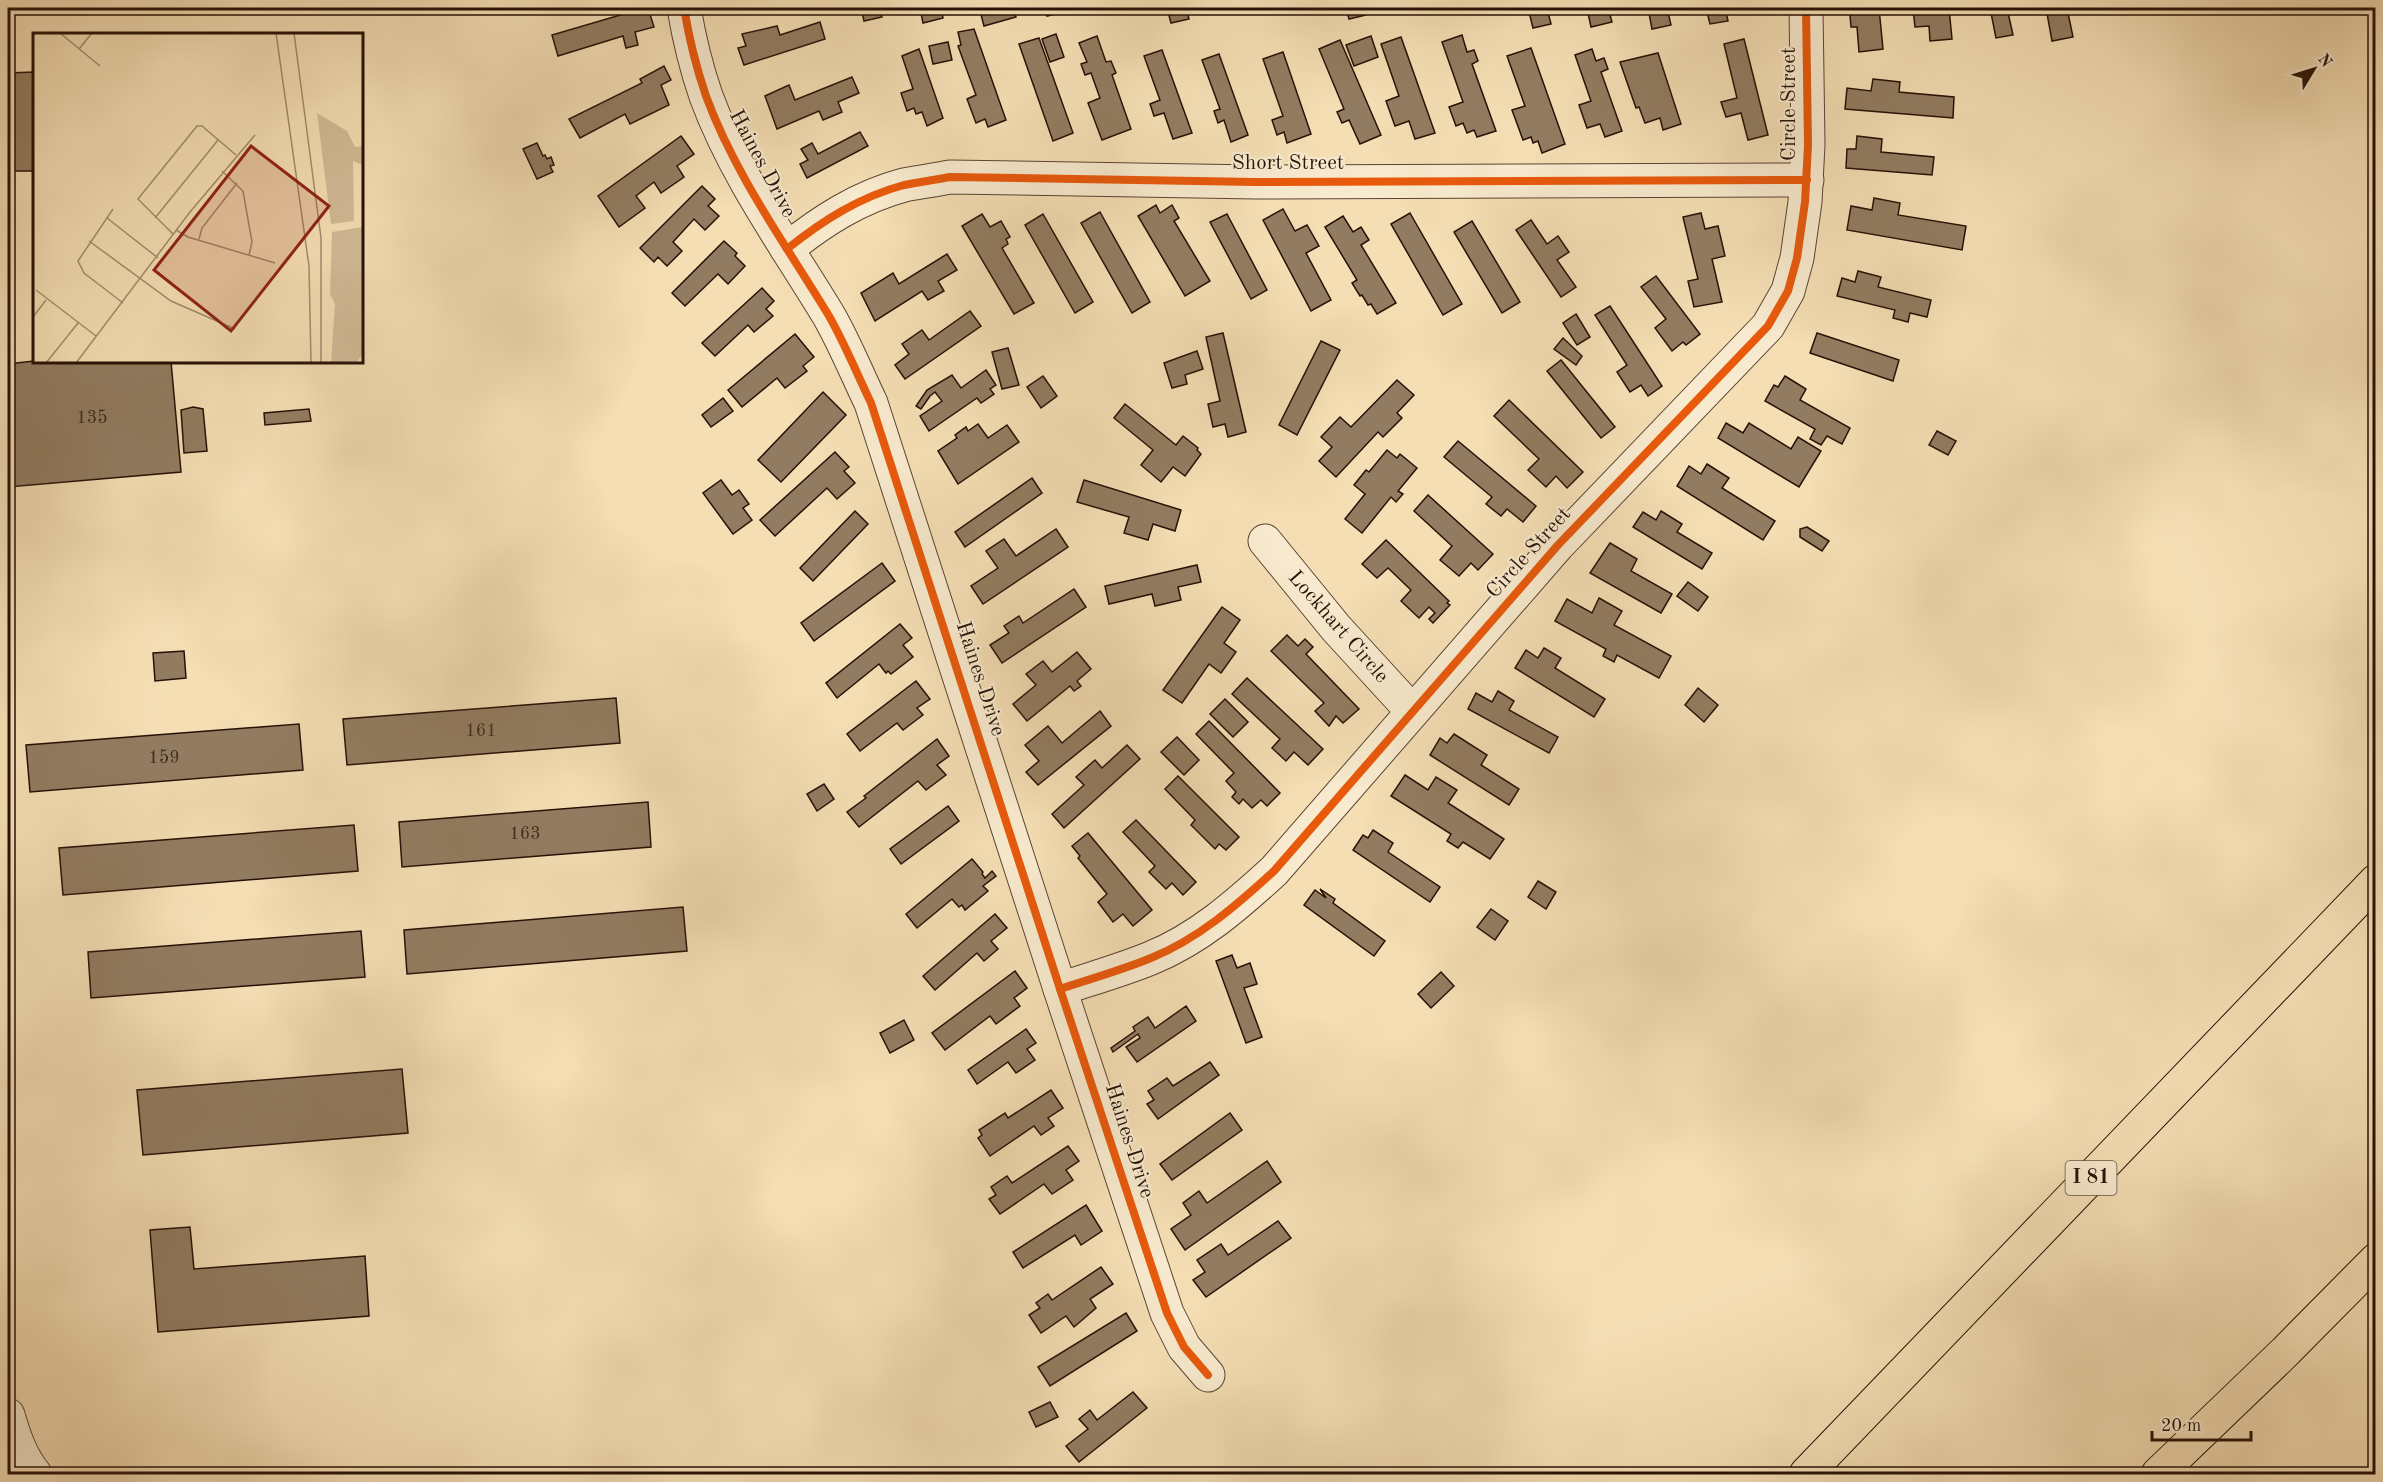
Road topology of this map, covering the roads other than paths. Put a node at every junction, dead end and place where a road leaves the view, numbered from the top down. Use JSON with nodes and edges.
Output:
{"nodes":[{"id":1,"x":684,"y":8,"type":"edge"},
{"id":2,"x":1806,"y":8,"type":"edge"},
{"id":3,"x":1807,"y":180,"type":"junction"},
{"id":4,"x":787,"y":249,"type":"junction"},
{"id":5,"x":1265,"y":541,"type":"dead end"},
{"id":6,"x":1412,"y":711,"type":"junction"},
{"id":7,"x":2376,"y":881,"type":"edge"},
{"id":8,"x":1060,"y":989,"type":"junction"},
{"id":9,"x":2376,"y":1260,"type":"edge"},
{"id":10,"x":1208,"y":1375,"type":"dead end"},
{"id":11,"x":8,"y":1415,"type":"edge"},
{"id":12,"x":35,"y":1474,"type":"edge"},
{"id":13,"x":1806,"y":1474,"type":"edge"},
{"id":14,"x":2158,"y":1474,"type":"edge"}],
"edges":[{"from":1,"to":4,"type":"street","name":"Haines Drive"},
{"from":2,"to":3,"type":"street","name":"Circle Street"},
{"from":3,"to":4,"type":"street","name":"Short Street"},
{"from":3,"to":6,"type":"street","name":"Circle Street"},
{"from":4,"to":8,"type":"street","name":"Haines Drive"},
{"from":5,"to":6,"type":"street","name":"Lockhart Circle"},
{"from":6,"to":8,"type":"street","name":"Circle Street"},
{"from":7,"to":13,"type":"highway","number":"I 81"},
{"from":8,"to":10,"type":"street","name":"Haines Drive"},
{"from":9,"to":14,"type":"highway"},
{"from":11,"to":12,"type":"street"}]}
